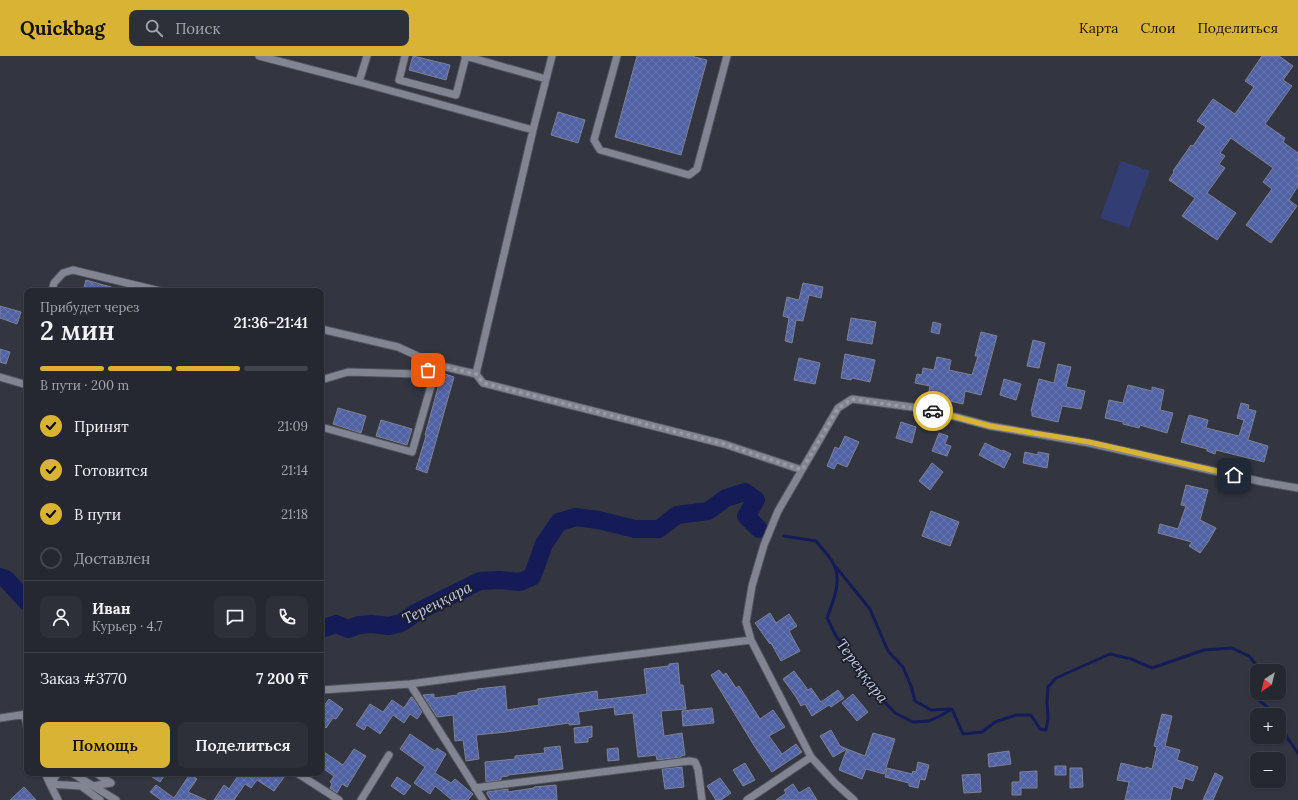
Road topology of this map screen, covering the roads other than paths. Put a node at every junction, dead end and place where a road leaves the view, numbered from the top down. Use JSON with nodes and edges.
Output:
{"nodes":[{"id":1,"x":259,"y":56,"type":"edge"},
{"id":2,"x":367,"y":56,"type":"edge"},
{"id":3,"x":405,"y":56,"type":"edge"},
{"id":4,"x":466,"y":56,"type":"edge"},
{"id":5,"x":552,"y":56,"type":"edge"},
{"id":6,"x":617,"y":56,"type":"edge"},
{"id":7,"x":727,"y":56,"type":"edge"},
{"id":8,"x":546,"y":79,"type":"junction"},
{"id":9,"x":359,"y":82,"type":"junction"},
{"id":10,"x":533,"y":130,"type":"junction"},
{"id":11,"x":53,"y":288,"type":"edge"},
{"id":12,"x":148,"y":288,"type":"edge"},
{"id":13,"x":324,"y":330,"type":"edge"},
{"id":14,"x":437,"y":365,"type":"junction"},
{"id":15,"x":476,"y":374,"type":"junction"},
{"id":16,"x":0,"y":377,"type":"edge"},
{"id":17,"x":324,"y":379,"type":"edge"},
{"id":18,"x":24,"y":383,"type":"edge"},
{"id":19,"x":324,"y":428,"type":"edge"},
{"id":20,"x":802,"y":470,"type":"junction"},
{"id":21,"x":1298,"y":488,"type":"edge"},
{"id":22,"x":750,"y":640,"type":"junction"},
{"id":23,"x":410,"y":684,"type":"junction"},
{"id":24,"x":324,"y":690,"type":"edge"},
{"id":25,"x":24,"y":715,"type":"edge"},
{"id":26,"x":0,"y":718,"type":"edge"},
{"id":27,"x":389,"y":755,"type":"dead end"},
{"id":28,"x":811,"y":757,"type":"junction"},
{"id":29,"x":46,"y":776,"type":"edge"},
{"id":30,"x":56,"y":776,"type":"edge"},
{"id":31,"x":77,"y":776,"type":"edge"},
{"id":32,"x":100,"y":776,"type":"edge"},
{"id":33,"x":302,"y":776,"type":"edge"},
{"id":34,"x":50,"y":784,"type":"junction"},
{"id":35,"x":81,"y":786,"type":"junction"},
{"id":36,"x":94,"y":786,"type":"junction"},
{"id":37,"x":475,"y":788,"type":"junction"},
{"id":38,"x":58,"y":800,"type":"edge"},
{"id":39,"x":100,"y":800,"type":"edge"},
{"id":40,"x":116,"y":800,"type":"edge"},
{"id":41,"x":339,"y":800,"type":"edge"},
{"id":42,"x":361,"y":800,"type":"edge"},
{"id":43,"x":483,"y":800,"type":"edge"},
{"id":44,"x":702,"y":800,"type":"edge"},
{"id":45,"x":747,"y":800,"type":"edge"},
{"id":46,"x":854,"y":800,"type":"edge"}],
"edges":[{"from":1,"to":9,"type":"street"},
{"from":2,"to":9,"type":"street"},
{"from":3,"to":4,"type":"street"},
{"from":4,"to":8,"type":"street"},
{"from":5,"to":8,"type":"street"},
{"from":6,"to":7,"type":"street"},
{"from":8,"to":10,"type":"street"},
{"from":9,"to":10,"type":"street"},
{"from":10,"to":15,"type":"street"},
{"from":11,"to":12,"type":"street"},
{"from":13,"to":14,"type":"street"},
{"from":14,"to":15,"type":"street"},
{"from":14,"to":17,"type":"street"},
{"from":14,"to":19,"type":"street"},
{"from":15,"to":20,"type":"street"},
{"from":16,"to":18,"type":"street"},
{"from":20,"to":21,"type":"street"},
{"from":20,"to":22,"type":"street"},
{"from":22,"to":23,"type":"street"},
{"from":22,"to":28,"type":"street"},
{"from":23,"to":24,"type":"street"},
{"from":23,"to":37,"type":"street"},
{"from":25,"to":26,"type":"street"},
{"from":27,"to":42,"type":"street"},
{"from":28,"to":45,"type":"street"},
{"from":28,"to":46,"type":"street"},
{"from":29,"to":34,"type":"street"},
{"from":30,"to":34,"type":"street"},
{"from":31,"to":36,"type":"street"},
{"from":32,"to":36,"type":"street"},
{"from":33,"to":41,"type":"street"},
{"from":34,"to":35,"type":"street"},
{"from":34,"to":38,"type":"street"},
{"from":35,"to":36,"type":"street"},
{"from":35,"to":39,"type":"street"},
{"from":36,"to":40,"type":"street"},
{"from":37,"to":43,"type":"street"},
{"from":37,"to":44,"type":"street"}]}
